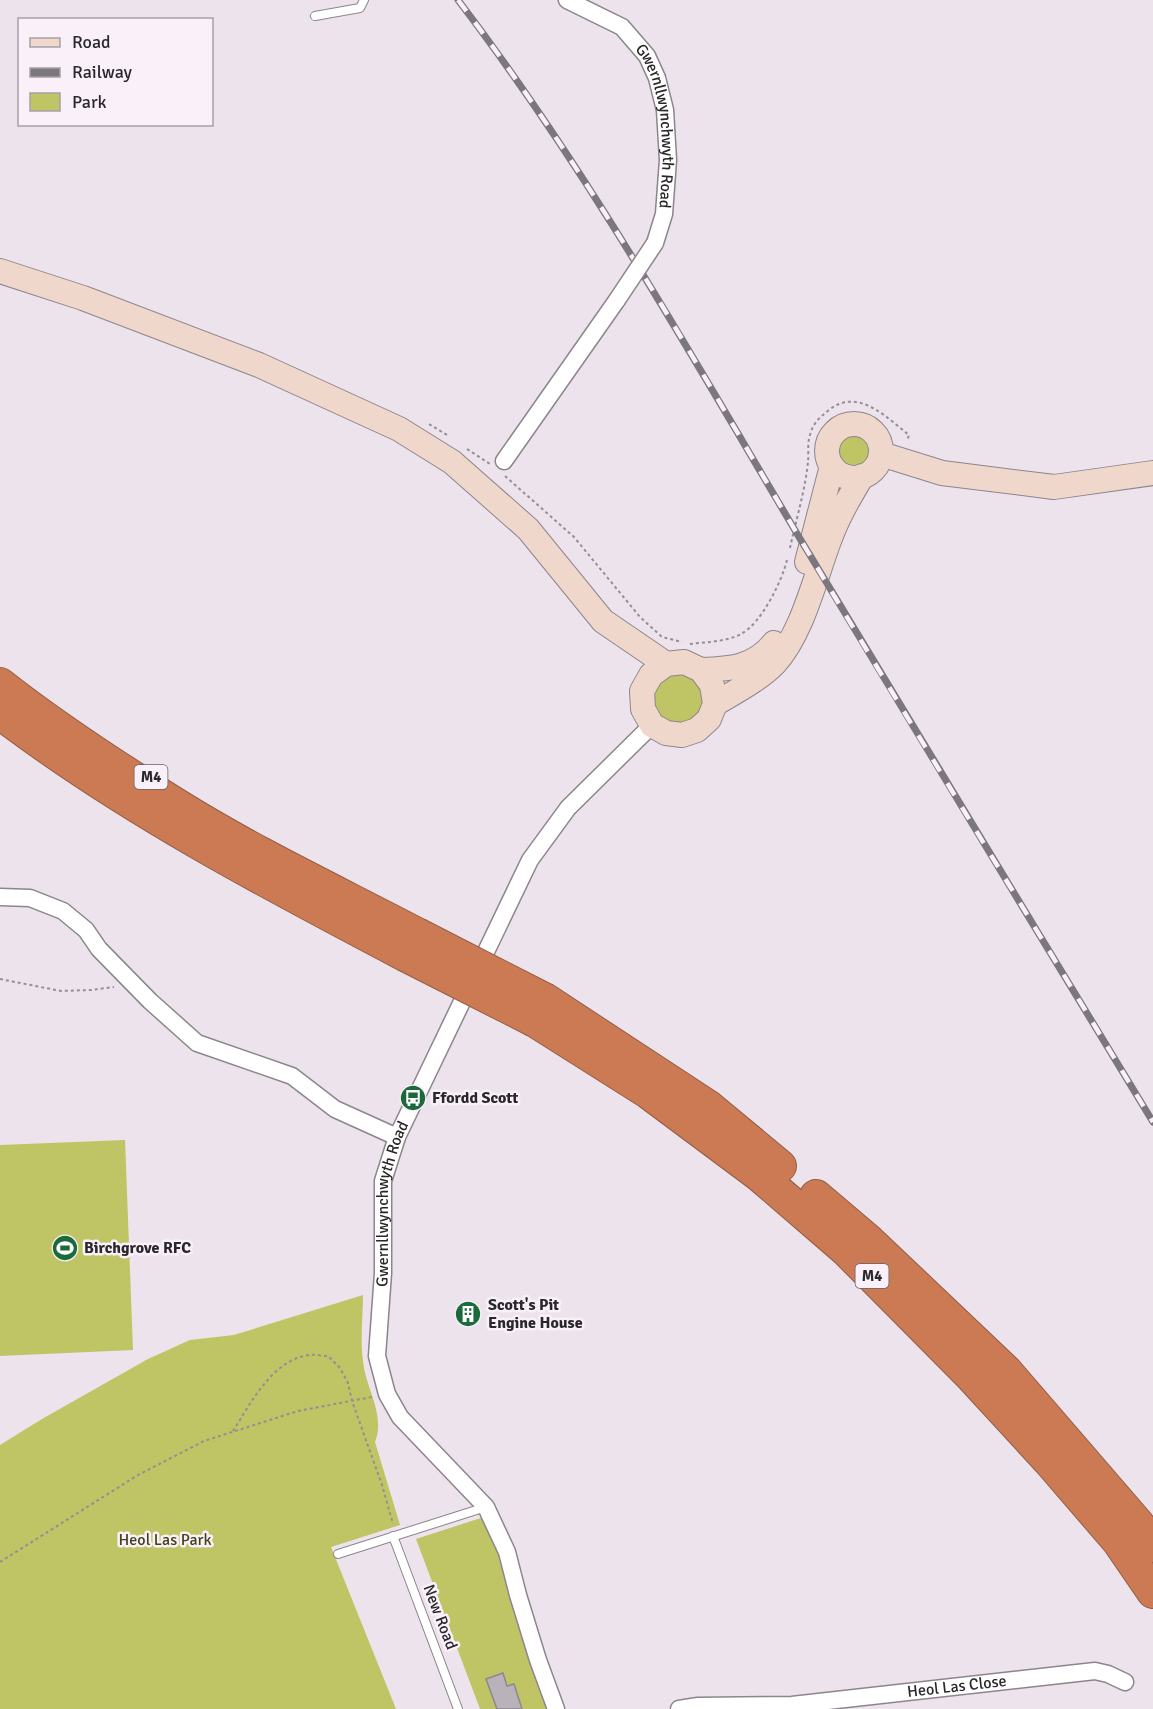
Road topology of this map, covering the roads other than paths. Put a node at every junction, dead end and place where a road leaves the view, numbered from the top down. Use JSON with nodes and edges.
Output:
{"nodes":[{"id":1,"x":364,"y":0,"type":"edge"},
{"id":2,"x":567,"y":0,"type":"edge"},
{"id":3,"x":315,"y":16,"type":"dead end"},
{"id":4,"x":0,"y":271,"type":"edge"},
{"id":5,"x":881,"y":454,"type":"junction"},
{"id":6,"x":504,"y":461,"type":"dead end"},
{"id":7,"x":832,"y":466,"type":"junction"},
{"id":8,"x":1153,"y":473,"type":"edge"},
{"id":9,"x":862,"y":476,"type":"junction"},
{"id":10,"x":0,"y":661,"type":"edge"},
{"id":11,"x":666,"y":664,"type":"junction"},
{"id":12,"x":701,"y":670,"type":"junction"},
{"id":13,"x":0,"y":684,"type":"edge"},
{"id":14,"x":715,"y":704,"type":"junction"},
{"id":15,"x":6,"y":718,"type":"edge"},
{"id":16,"x":652,"y":725,"type":"junction"},
{"id":17,"x":312,"y":879,"type":"junction"},
{"id":18,"x":0,"y":897,"type":"edge"},
{"id":19,"x":411,"y":945,"type":"junction"},
{"id":20,"x":541,"y":1011,"type":"junction"},
{"id":21,"x":398,"y":1137,"type":"junction"},
{"id":22,"x":486,"y":1507,"type":"junction"},
{"id":23,"x":395,"y":1536,"type":"junction"},
{"id":24,"x":1153,"y":1546,"type":"edge"},
{"id":25,"x":338,"y":1554,"type":"dead end"},
{"id":26,"x":1153,"y":1592,"type":"edge"},
{"id":27,"x":1125,"y":1682,"type":"dead end"},
{"id":28,"x":458,"y":1709,"type":"edge"},
{"id":29,"x":556,"y":1709,"type":"edge"},
{"id":30,"x":679,"y":1709,"type":"edge"}],
"edges":[{"from":1,"to":3,"type":"lane"},
{"from":2,"to":6,"type":"street","name":"Gwernllwynchwyth Road","bridge":true},
{"from":4,"to":11,"type":"main road"},
{"from":5,"to":7,"type":"main road"},
{"from":5,"to":8,"type":"main road"},
{"from":5,"to":9,"type":"main road"},
{"from":7,"to":9,"type":"main road"},
{"from":7,"to":12,"type":"main road"},
{"from":9,"to":14,"type":"main road"},
{"from":10,"to":17,"type":"highway","number":"M4"},
{"from":11,"to":12,"type":"main road"},
{"from":11,"to":16,"type":"main road"},
{"from":12,"to":14,"type":"main road"},
{"from":13,"to":17,"type":"highway","number":"M4"},
{"from":14,"to":16,"type":"main road"},
{"from":15,"to":19,"type":"highway","number":"M4"},
{"from":16,"to":21,"type":"street","name":"Gwernllwynchwyth Road"},
{"from":17,"to":19,"type":"highway","number":"M4"},
{"from":18,"to":21,"type":"street"},
{"from":19,"to":20,"type":"highway","number":"M4","bridge":true},
{"from":20,"to":24,"type":"highway","number":"M4"},
{"from":20,"to":26,"type":"highway","number":"M4"},
{"from":21,"to":22,"type":"street","name":"Gwernllwynchwyth Road"},
{"from":22,"to":23,"type":"lane"},
{"from":22,"to":29,"type":"street","name":"Gwernllwynchwyth Road"},
{"from":23,"to":25,"type":"lane"},
{"from":23,"to":28,"type":"lane","name":"New Road"},
{"from":27,"to":30,"type":"street","name":"Heol Las Close"}]}
